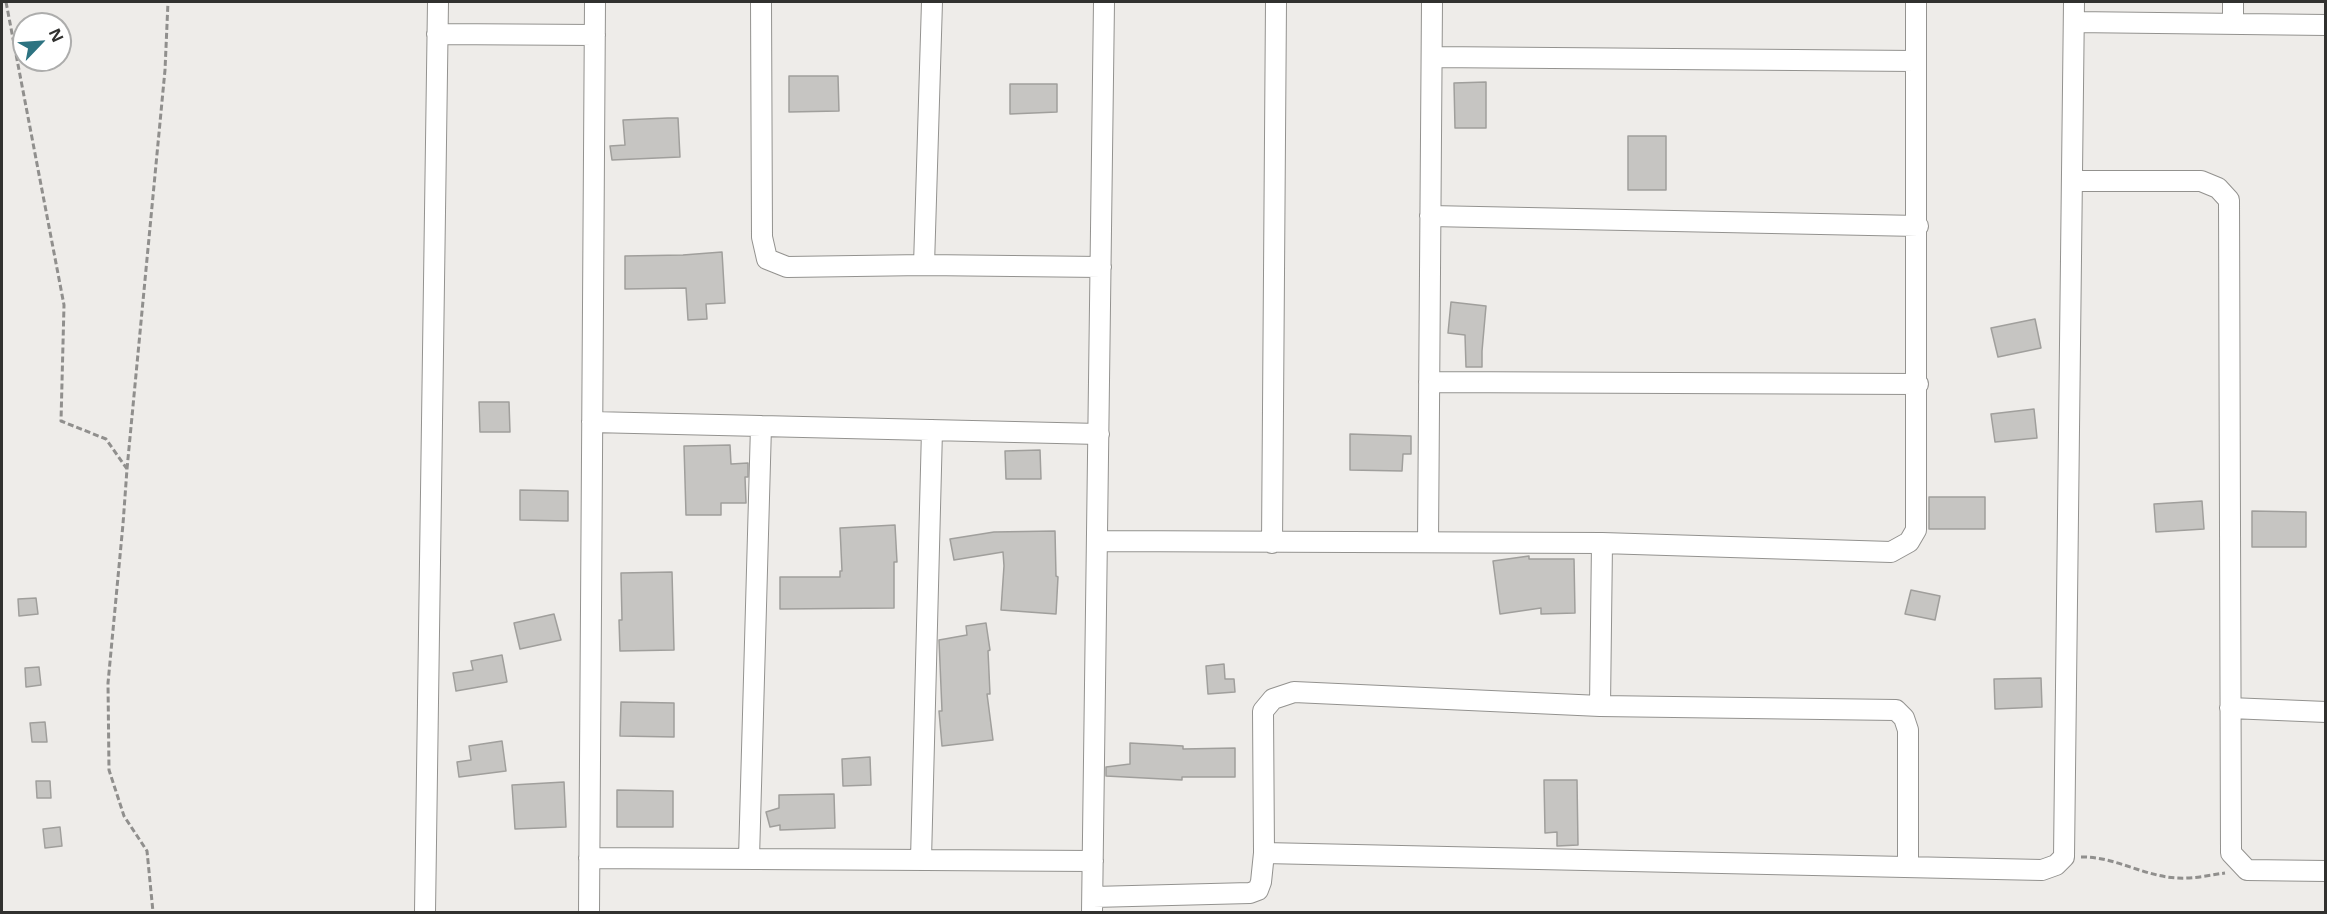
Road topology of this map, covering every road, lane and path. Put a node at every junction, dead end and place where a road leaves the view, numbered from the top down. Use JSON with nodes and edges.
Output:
{"nodes":[{"id":1,"x":6,"y":2,"type":"edge"},
{"id":2,"x":168,"y":2,"type":"edge"},
{"id":3,"x":438,"y":2,"type":"edge"},
{"id":4,"x":595,"y":2,"type":"edge"},
{"id":5,"x":761,"y":2,"type":"edge"},
{"id":6,"x":932,"y":2,"type":"edge"},
{"id":7,"x":1104,"y":2,"type":"edge"},
{"id":8,"x":1276,"y":2,"type":"edge"},
{"id":9,"x":1432,"y":2,"type":"edge"},
{"id":10,"x":1916,"y":2,"type":"edge"},
{"id":11,"x":2074,"y":2,"type":"edge"},
{"id":12,"x":2233,"y":2,"type":"edge"},
{"id":13,"x":2074,"y":22,"type":"junction"},
{"id":14,"x":2233,"y":24,"type":"junction"},
{"id":15,"x":2325,"y":25,"type":"edge"},
{"id":16,"x":437,"y":34,"type":"junction"},
{"id":17,"x":595,"y":35,"type":"junction"},
{"id":18,"x":1432,"y":57,"type":"junction"},
{"id":19,"x":1915,"y":62,"type":"junction"},
{"id":20,"x":2073,"y":181,"type":"junction"},
{"id":21,"x":1430,"y":216,"type":"junction"},
{"id":22,"x":1918,"y":226,"type":"junction"},
{"id":23,"x":924,"y":265,"type":"junction"},
{"id":24,"x":1101,"y":267,"type":"junction"},
{"id":25,"x":1429,"y":382,"type":"junction"},
{"id":26,"x":1918,"y":384,"type":"junction"},
{"id":27,"x":592,"y":422,"type":"junction"},
{"id":28,"x":762,"y":426,"type":"junction"},
{"id":29,"x":933,"y":430,"type":"junction"},
{"id":30,"x":1099,"y":434,"type":"junction"},
{"id":31,"x":127,"y":469,"type":"junction"},
{"id":32,"x":1097,"y":541,"type":"junction"},
{"id":33,"x":1428,"y":542,"type":"junction"},
{"id":34,"x":1272,"y":543,"type":"junction"},
{"id":35,"x":1602,"y":543,"type":"junction"},
{"id":36,"x":1600,"y":706,"type":"junction"},
{"id":37,"x":2230,"y":708,"type":"junction"},
{"id":38,"x":2325,"y":711,"type":"edge"},
{"id":39,"x":1264,"y":853,"type":"junction"},
{"id":40,"x":2064,"y":857,"type":"junction"},
{"id":41,"x":589,"y":858,"type":"junction"},
{"id":42,"x":749,"y":858,"type":"junction"},
{"id":43,"x":921,"y":859,"type":"junction"},
{"id":44,"x":1093,"y":861,"type":"junction"},
{"id":45,"x":1908,"y":867,"type":"junction"},
{"id":46,"x":2247,"y":870,"type":"junction"},
{"id":47,"x":2325,"y":871,"type":"edge"},
{"id":48,"x":1092,"y":905,"type":"edge"},
{"id":49,"x":153,"y":912,"type":"edge"},
{"id":50,"x":425,"y":912,"type":"edge"},
{"id":51,"x":589,"y":912,"type":"edge"}],
"edges":[{"from":1,"to":31,"type":"path"},
{"from":2,"to":31,"type":"path"},
{"from":3,"to":16,"type":"street"},
{"from":4,"to":17,"type":"street"},
{"from":5,"to":23,"type":"street"},
{"from":6,"to":23,"type":"street"},
{"from":7,"to":24,"type":"street"},
{"from":8,"to":34,"type":"street"},
{"from":9,"to":18,"type":"street"},
{"from":10,"to":19,"type":"street"},
{"from":11,"to":13,"type":"street"},
{"from":12,"to":14,"type":"street"},
{"from":13,"to":14,"type":"street"},
{"from":13,"to":20,"type":"street"},
{"from":14,"to":15,"type":"street"},
{"from":16,"to":17,"type":"street"},
{"from":16,"to":50,"type":"street"},
{"from":17,"to":27,"type":"street"},
{"from":18,"to":19,"type":"street"},
{"from":18,"to":21,"type":"street"},
{"from":19,"to":22,"type":"street"},
{"from":20,"to":37,"type":"street"},
{"from":20,"to":40,"type":"street"},
{"from":21,"to":22,"type":"street"},
{"from":21,"to":25,"type":"street"},
{"from":22,"to":26,"type":"street"},
{"from":23,"to":24,"type":"street"},
{"from":24,"to":30,"type":"street"},
{"from":25,"to":26,"type":"street"},
{"from":25,"to":33,"type":"street"},
{"from":26,"to":35,"type":"street"},
{"from":27,"to":28,"type":"street"},
{"from":27,"to":41,"type":"street"},
{"from":28,"to":29,"type":"street"},
{"from":28,"to":42,"type":"street"},
{"from":29,"to":30,"type":"street"},
{"from":29,"to":43,"type":"street"},
{"from":30,"to":32,"type":"street"},
{"from":31,"to":49,"type":"path"},
{"from":32,"to":34,"type":"street"},
{"from":32,"to":44,"type":"street"},
{"from":33,"to":34,"type":"street"},
{"from":33,"to":35,"type":"street"},
{"from":35,"to":36,"type":"street"},
{"from":36,"to":39,"type":"street"},
{"from":36,"to":45,"type":"street"},
{"from":37,"to":38,"type":"street"},
{"from":37,"to":46,"type":"street"},
{"from":39,"to":45,"type":"street"},
{"from":39,"to":48,"type":"street"},
{"from":40,"to":45,"type":"street"},
{"from":40,"to":46,"type":"path"},
{"from":41,"to":42,"type":"street"},
{"from":41,"to":51,"type":"street"},
{"from":42,"to":43,"type":"street"},
{"from":43,"to":44,"type":"street"},
{"from":44,"to":48,"type":"street"},
{"from":46,"to":47,"type":"street"}]}
